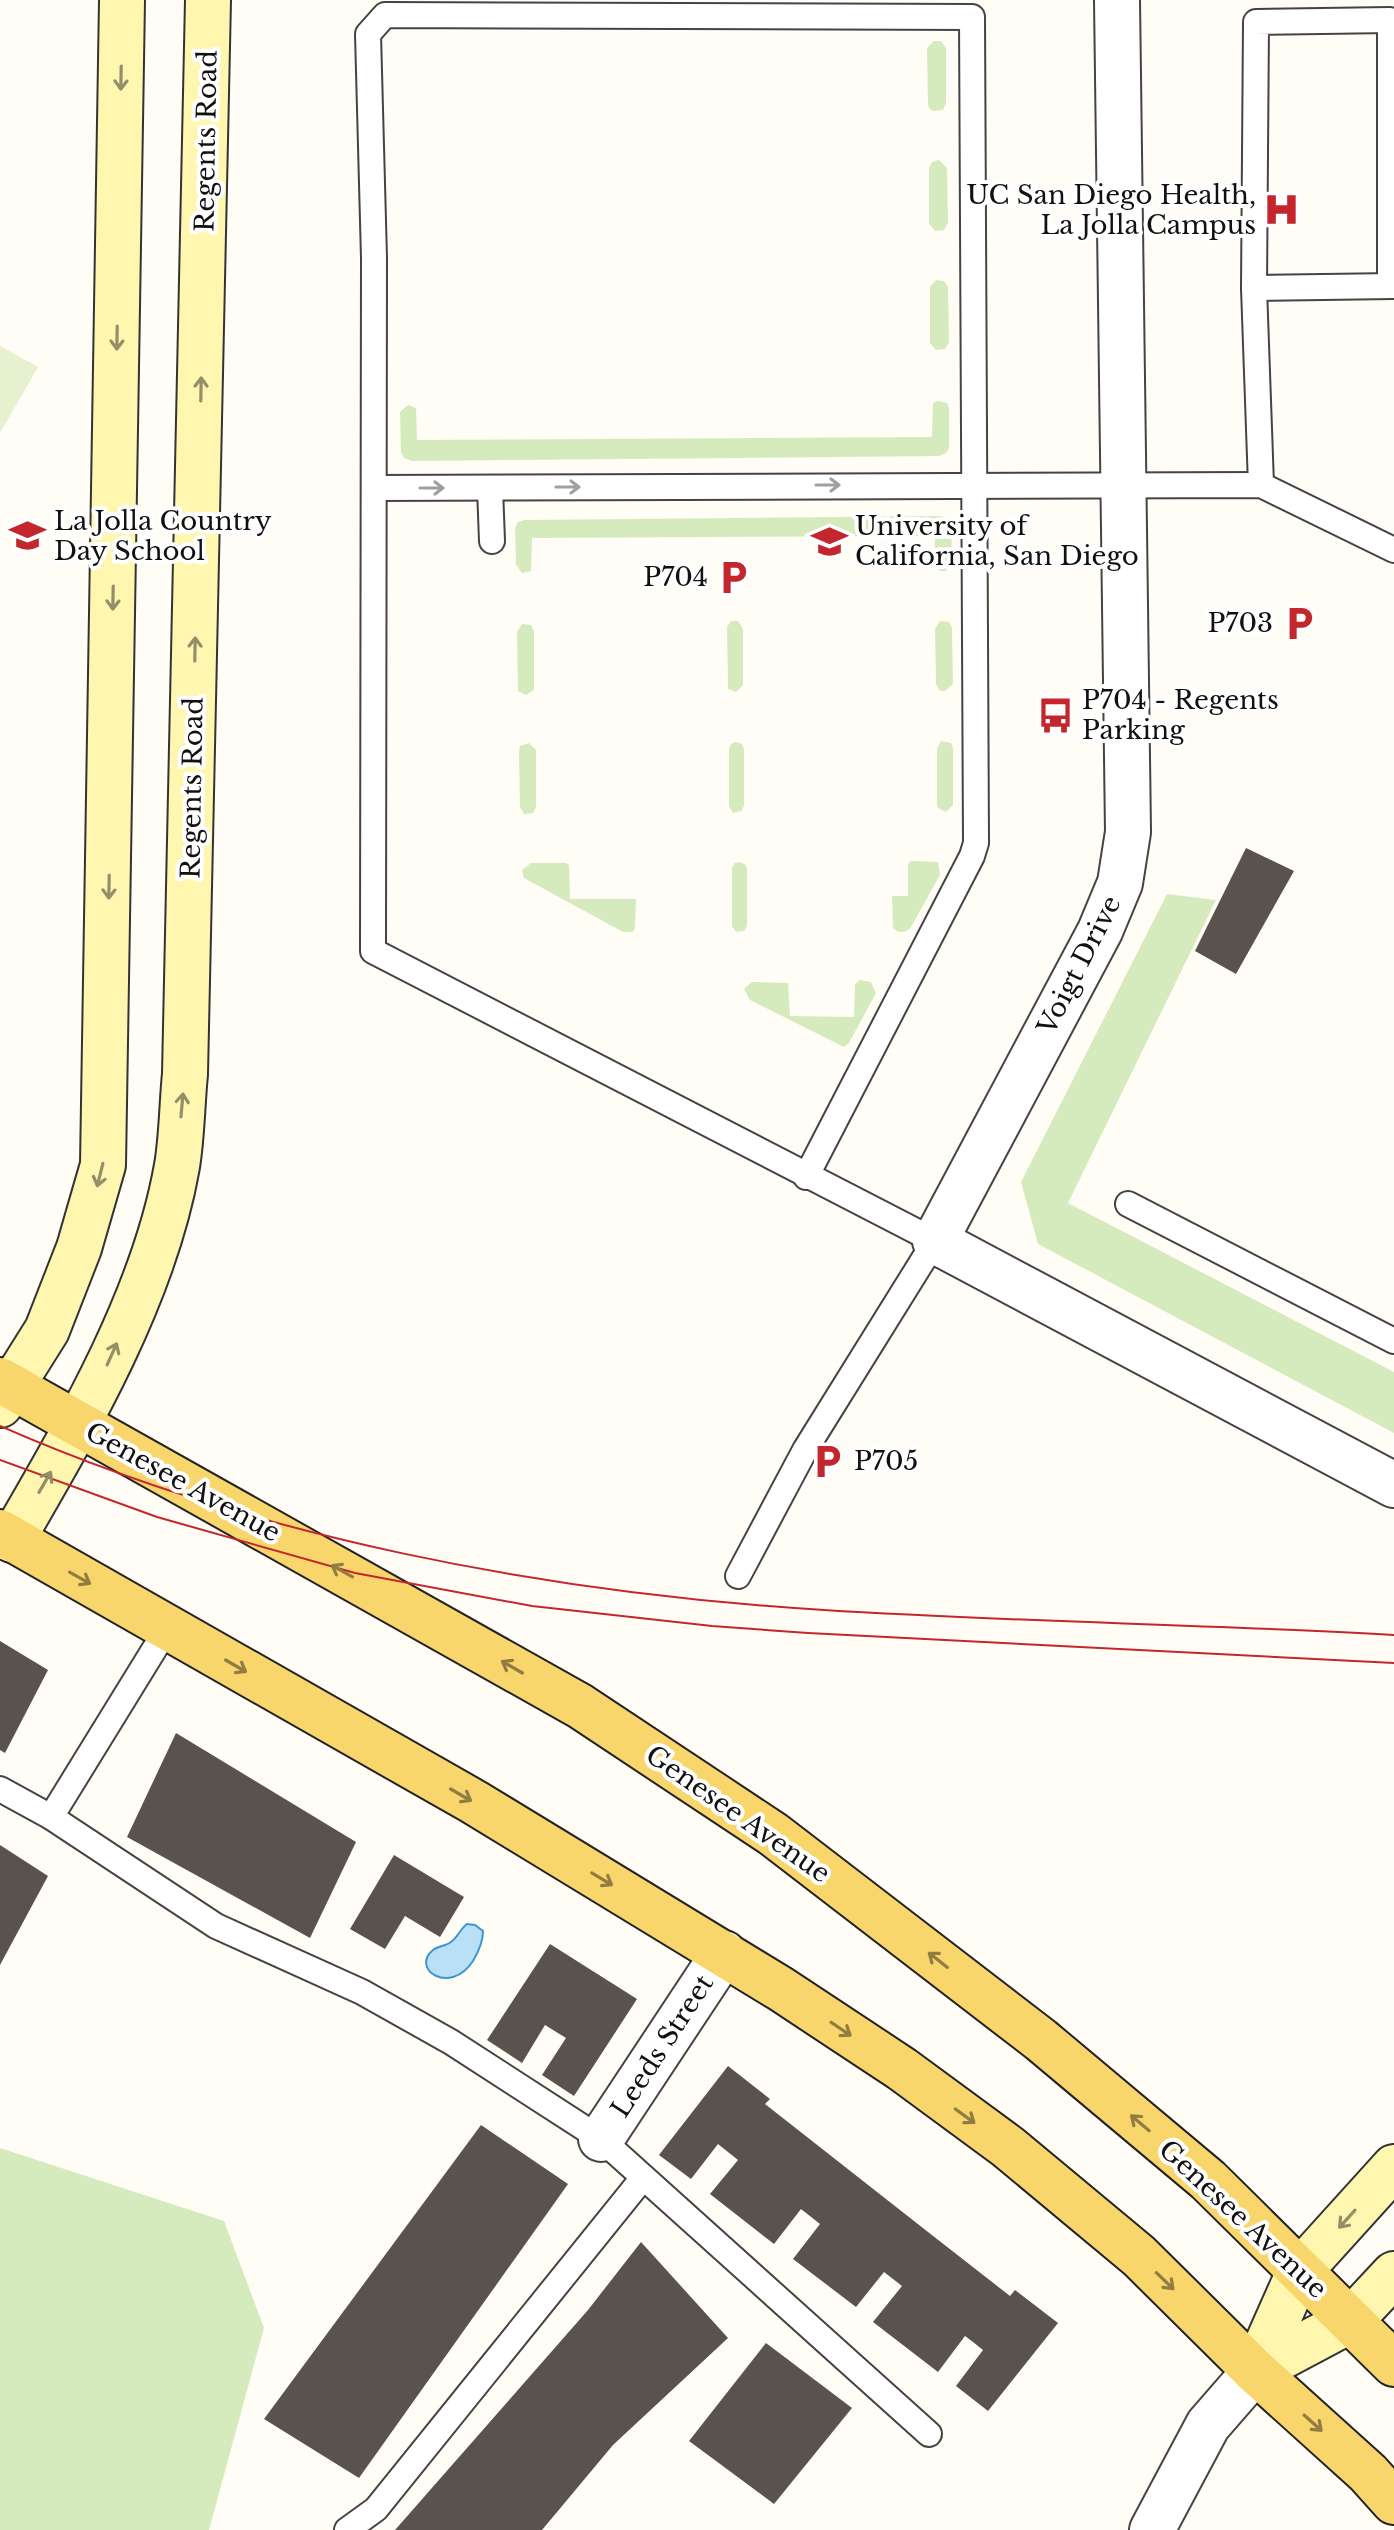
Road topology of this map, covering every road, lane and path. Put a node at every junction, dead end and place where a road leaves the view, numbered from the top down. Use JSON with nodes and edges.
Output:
{"nodes":[{"id":1,"x":122,"y":0,"type":"edge"},
{"id":2,"x":208,"y":0,"type":"edge"},
{"id":3,"x":1117,"y":0,"type":"edge"},
{"id":4,"x":1392,"y":286,"type":"edge"},
{"id":5,"x":1254,"y":288,"type":"junction"},
{"id":6,"x":1124,"y":484,"type":"junction"},
{"id":7,"x":975,"y":485,"type":"junction"},
{"id":8,"x":1261,"y":485,"type":"junction"},
{"id":9,"x":374,"y":488,"type":"junction"},
{"id":10,"x":490,"y":488,"type":"junction"},
{"id":11,"x":492,"y":541,"type":"dead end"},
{"id":12,"x":1394,"y":550,"type":"edge"},
{"id":13,"x":806,"y":1177,"type":"junction"},
{"id":14,"x":1128,"y":1204,"type":"dead end"},
{"id":15,"x":935,"y":1241,"type":"junction"},
{"id":16,"x":1394,"y":1341,"type":"edge"},
{"id":17,"x":4,"y":1390,"type":"edge"},
{"id":18,"x":79,"y":1424,"type":"junction"},
{"id":19,"x":1394,"y":1485,"type":"edge"},
{"id":20,"x":6,"y":1536,"type":"edge"},
{"id":21,"x":738,"y":1576,"type":"dead end"},
{"id":22,"x":168,"y":1627,"type":"junction"},
{"id":23,"x":0,"y":1789,"type":"edge"},
{"id":24,"x":51,"y":1817,"type":"junction"},
{"id":25,"x":724,"y":1953,"type":"junction"},
{"id":26,"x":601,"y":2139,"type":"junction"},
{"id":27,"x":1394,"y":2167,"type":"edge"},
{"id":28,"x":642,"y":2179,"type":"junction"},
{"id":29,"x":1299,"y":2272,"type":"junction"},
{"id":30,"x":1394,"y":2274,"type":"edge"},
{"id":31,"x":1351,"y":2320,"type":"junction"},
{"id":32,"x":1394,"y":2364,"type":"edge"},
{"id":33,"x":1255,"y":2371,"type":"junction"},
{"id":34,"x":929,"y":2434,"type":"dead end"},
{"id":35,"x":1394,"y":2502,"type":"edge"},
{"id":36,"x":347,"y":2530,"type":"edge"},
{"id":37,"x":1152,"y":2530,"type":"edge"}],
"edges":[{"from":1,"to":17,"type":"main road","one_way":true},
{"from":18,"to":2,"type":"main road","name":"Regents Road","one_way":true},
{"from":3,"to":6,"type":"street","name":"Voigt Drive"},
{"from":4,"to":5,"type":"lane"},
{"from":4,"to":5,"type":"lane"},
{"from":5,"to":8,"type":"lane"},
{"from":6,"to":7,"type":"lane"},
{"from":6,"to":8,"type":"lane"},
{"from":6,"to":15,"type":"street","name":"Voigt Drive"},
{"from":7,"to":9,"type":"lane"},
{"from":10,"to":7,"type":"lane","one_way":true},
{"from":7,"to":13,"type":"lane"},
{"from":8,"to":12,"type":"lane"},
{"from":9,"to":10,"type":"lane","one_way":true},
{"from":9,"to":13,"type":"lane"},
{"from":10,"to":11,"type":"lane"},
{"from":13,"to":15,"type":"lane"},
{"from":14,"to":16,"type":"lane"},
{"from":15,"to":19,"type":"street"},
{"from":15,"to":21,"type":"lane"},
{"from":17,"to":18,"type":"main road","name":"Genesee Avenue"},
{"from":20,"to":18,"type":"main road","name":"Regents Road","one_way":true},
{"from":29,"to":18,"type":"main road","name":"Genesee Avenue","one_way":true},
{"from":20,"to":22,"type":"main road","one_way":true},
{"from":22,"to":24,"type":"lane"},
{"from":22,"to":25,"type":"main road","one_way":true},
{"from":23,"to":24,"type":"lane"},
{"from":24,"to":26,"type":"lane"},
{"from":25,"to":26,"type":"street","name":"Leeds Street"},
{"from":25,"to":33,"type":"main road","one_way":true},
{"from":26,"to":28,"type":"lane"},
{"from":27,"to":29,"type":"main road","one_way":true},
{"from":28,"to":34,"type":"lane"},
{"from":28,"to":36,"type":"lane"},
{"from":29,"to":31,"type":"main road","name":"Genesee Avenue"},
{"from":29,"to":33,"type":"main road"},
{"from":30,"to":31,"type":"main road"},
{"from":31,"to":32,"type":"main road","name":"Genesee Avenue"},
{"from":31,"to":33,"type":"main road"},
{"from":33,"to":35,"type":"main road","one_way":true},
{"from":33,"to":37,"type":"street"}]}
